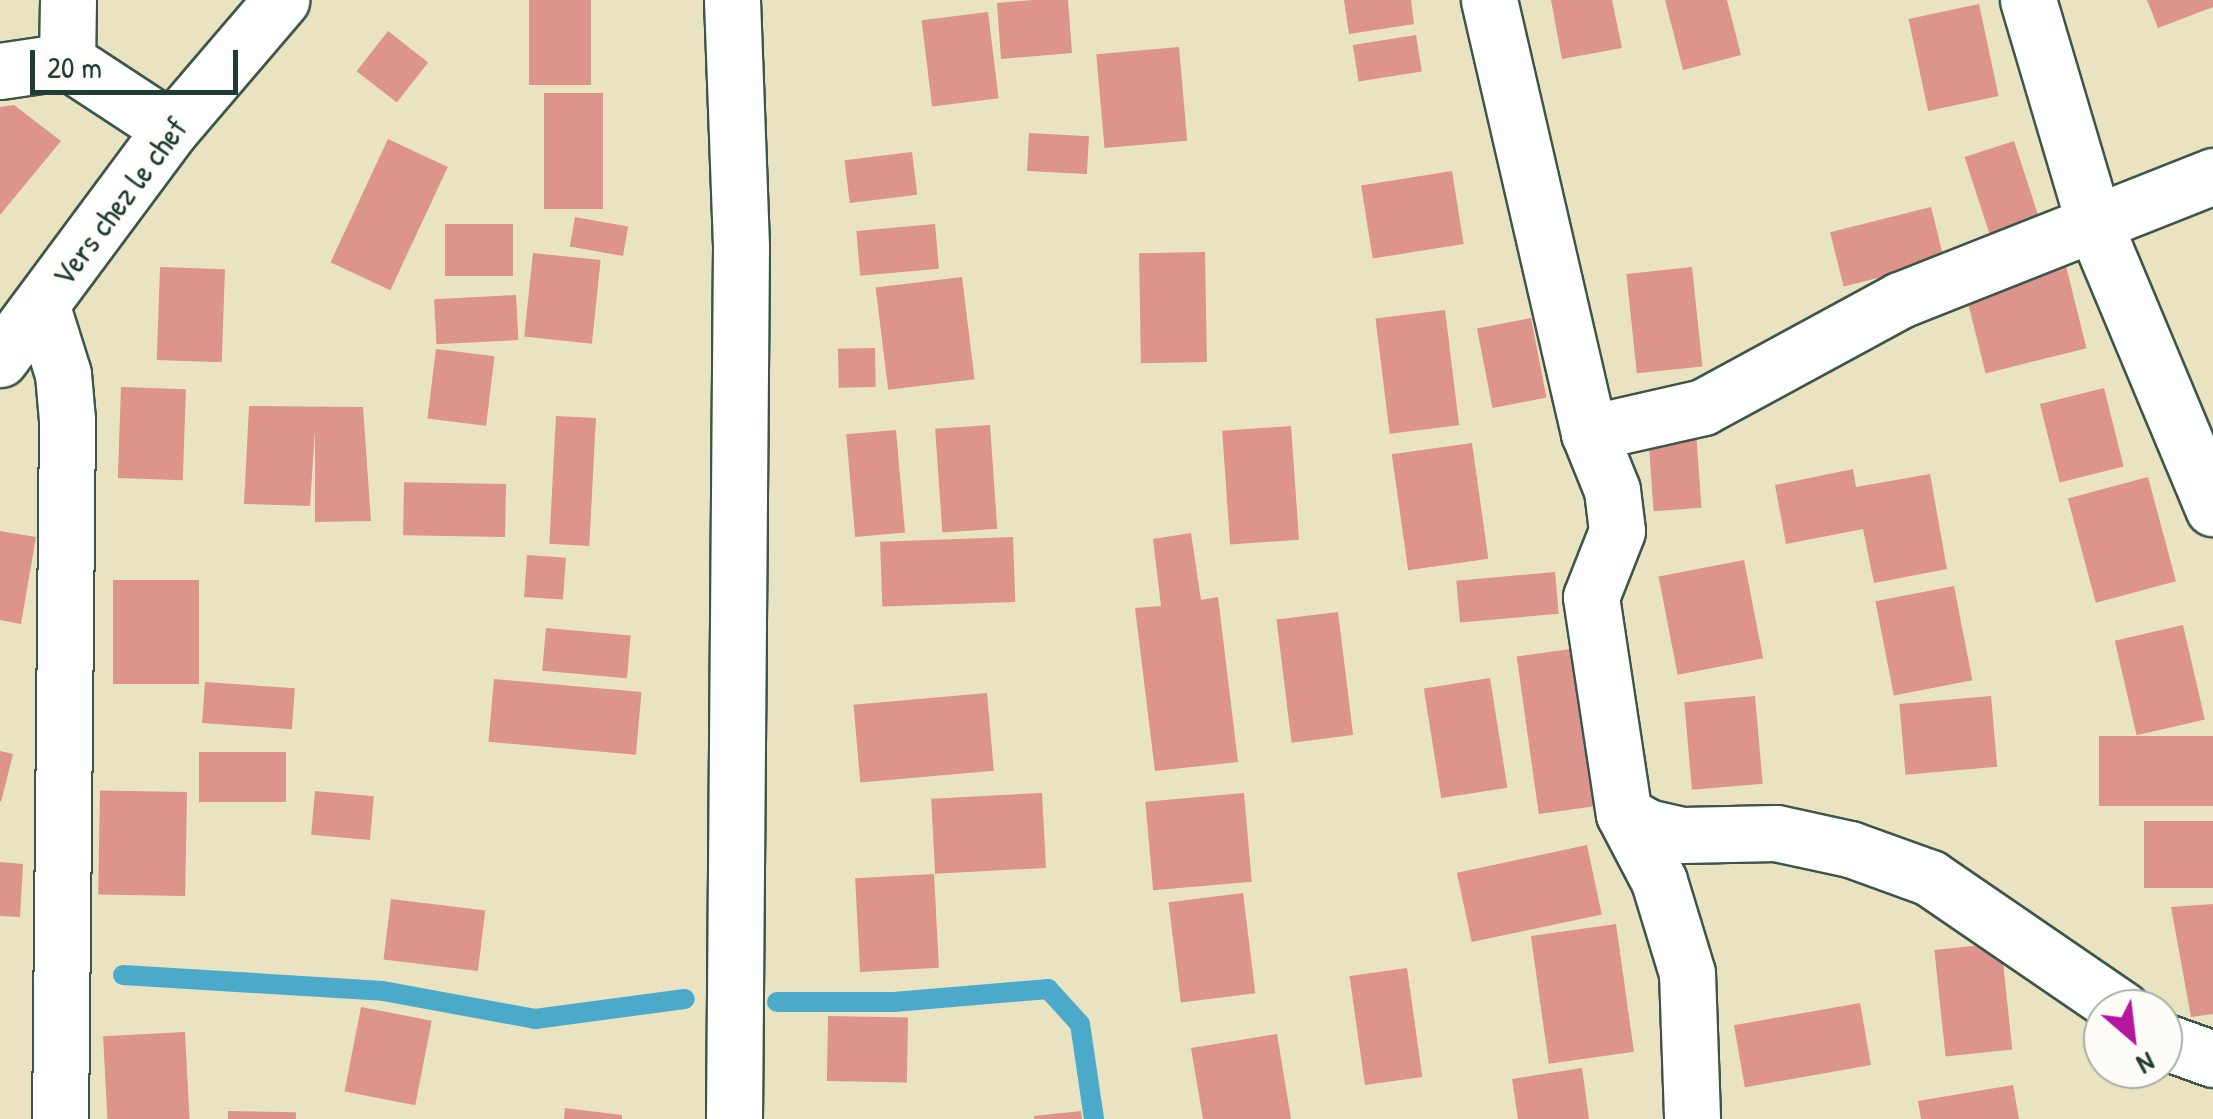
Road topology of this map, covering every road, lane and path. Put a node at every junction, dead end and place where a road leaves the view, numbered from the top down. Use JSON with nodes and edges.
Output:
{"nodes":[{"id":1,"x":68,"y":0,"type":"edge"},
{"id":2,"x":281,"y":0,"type":"edge"},
{"id":3,"x":732,"y":0,"type":"edge"},
{"id":4,"x":1488,"y":0,"type":"edge"},
{"id":5,"x":2028,"y":0,"type":"edge"},
{"id":6,"x":67,"y":60,"type":"junction"},
{"id":7,"x":0,"y":71,"type":"edge"},
{"id":8,"x":171,"y":129,"type":"junction"},
{"id":9,"x":2213,"y":176,"type":"edge"},
{"id":10,"x":2094,"y":226,"type":"junction"},
{"id":11,"x":42,"y":306,"type":"junction"},
{"id":12,"x":0,"y":360,"type":"edge"},
{"id":13,"x":1589,"y":433,"type":"junction"},
{"id":14,"x":2213,"y":508,"type":"edge"},
{"id":15,"x":1624,"y":814,"type":"junction"},
{"id":16,"x":2092,"y":989,"type":"edge"},
{"id":17,"x":2183,"y":1048,"type":"edge"},
{"id":18,"x":2213,"y":1059,"type":"edge"},
{"id":19,"x":60,"y":1119,"type":"edge"},
{"id":20,"x":734,"y":1119,"type":"edge"},
{"id":21,"x":1692,"y":1119,"type":"edge"}],
"edges":[{"from":1,"to":6,"type":"main road"},
{"from":2,"to":8,"type":"main road","name":"Vers chez le chef"},
{"from":3,"to":20,"type":"main road"},
{"from":4,"to":13,"type":"main road"},
{"from":5,"to":10,"type":"main road"},
{"from":6,"to":7,"type":"main road"},
{"from":6,"to":8,"type":"main road"},
{"from":8,"to":11,"type":"main road","name":"Vers chez le chef"},
{"from":9,"to":10,"type":"main road"},
{"from":10,"to":13,"type":"main road"},
{"from":10,"to":14,"type":"main road"},
{"from":11,"to":12,"type":"main road","name":"Vers chez le chef"},
{"from":11,"to":19,"type":"main road"},
{"from":13,"to":15,"type":"main road"},
{"from":15,"to":16,"type":"main road"},
{"from":15,"to":21,"type":"main road"},
{"from":17,"to":18,"type":"main road"}]}
